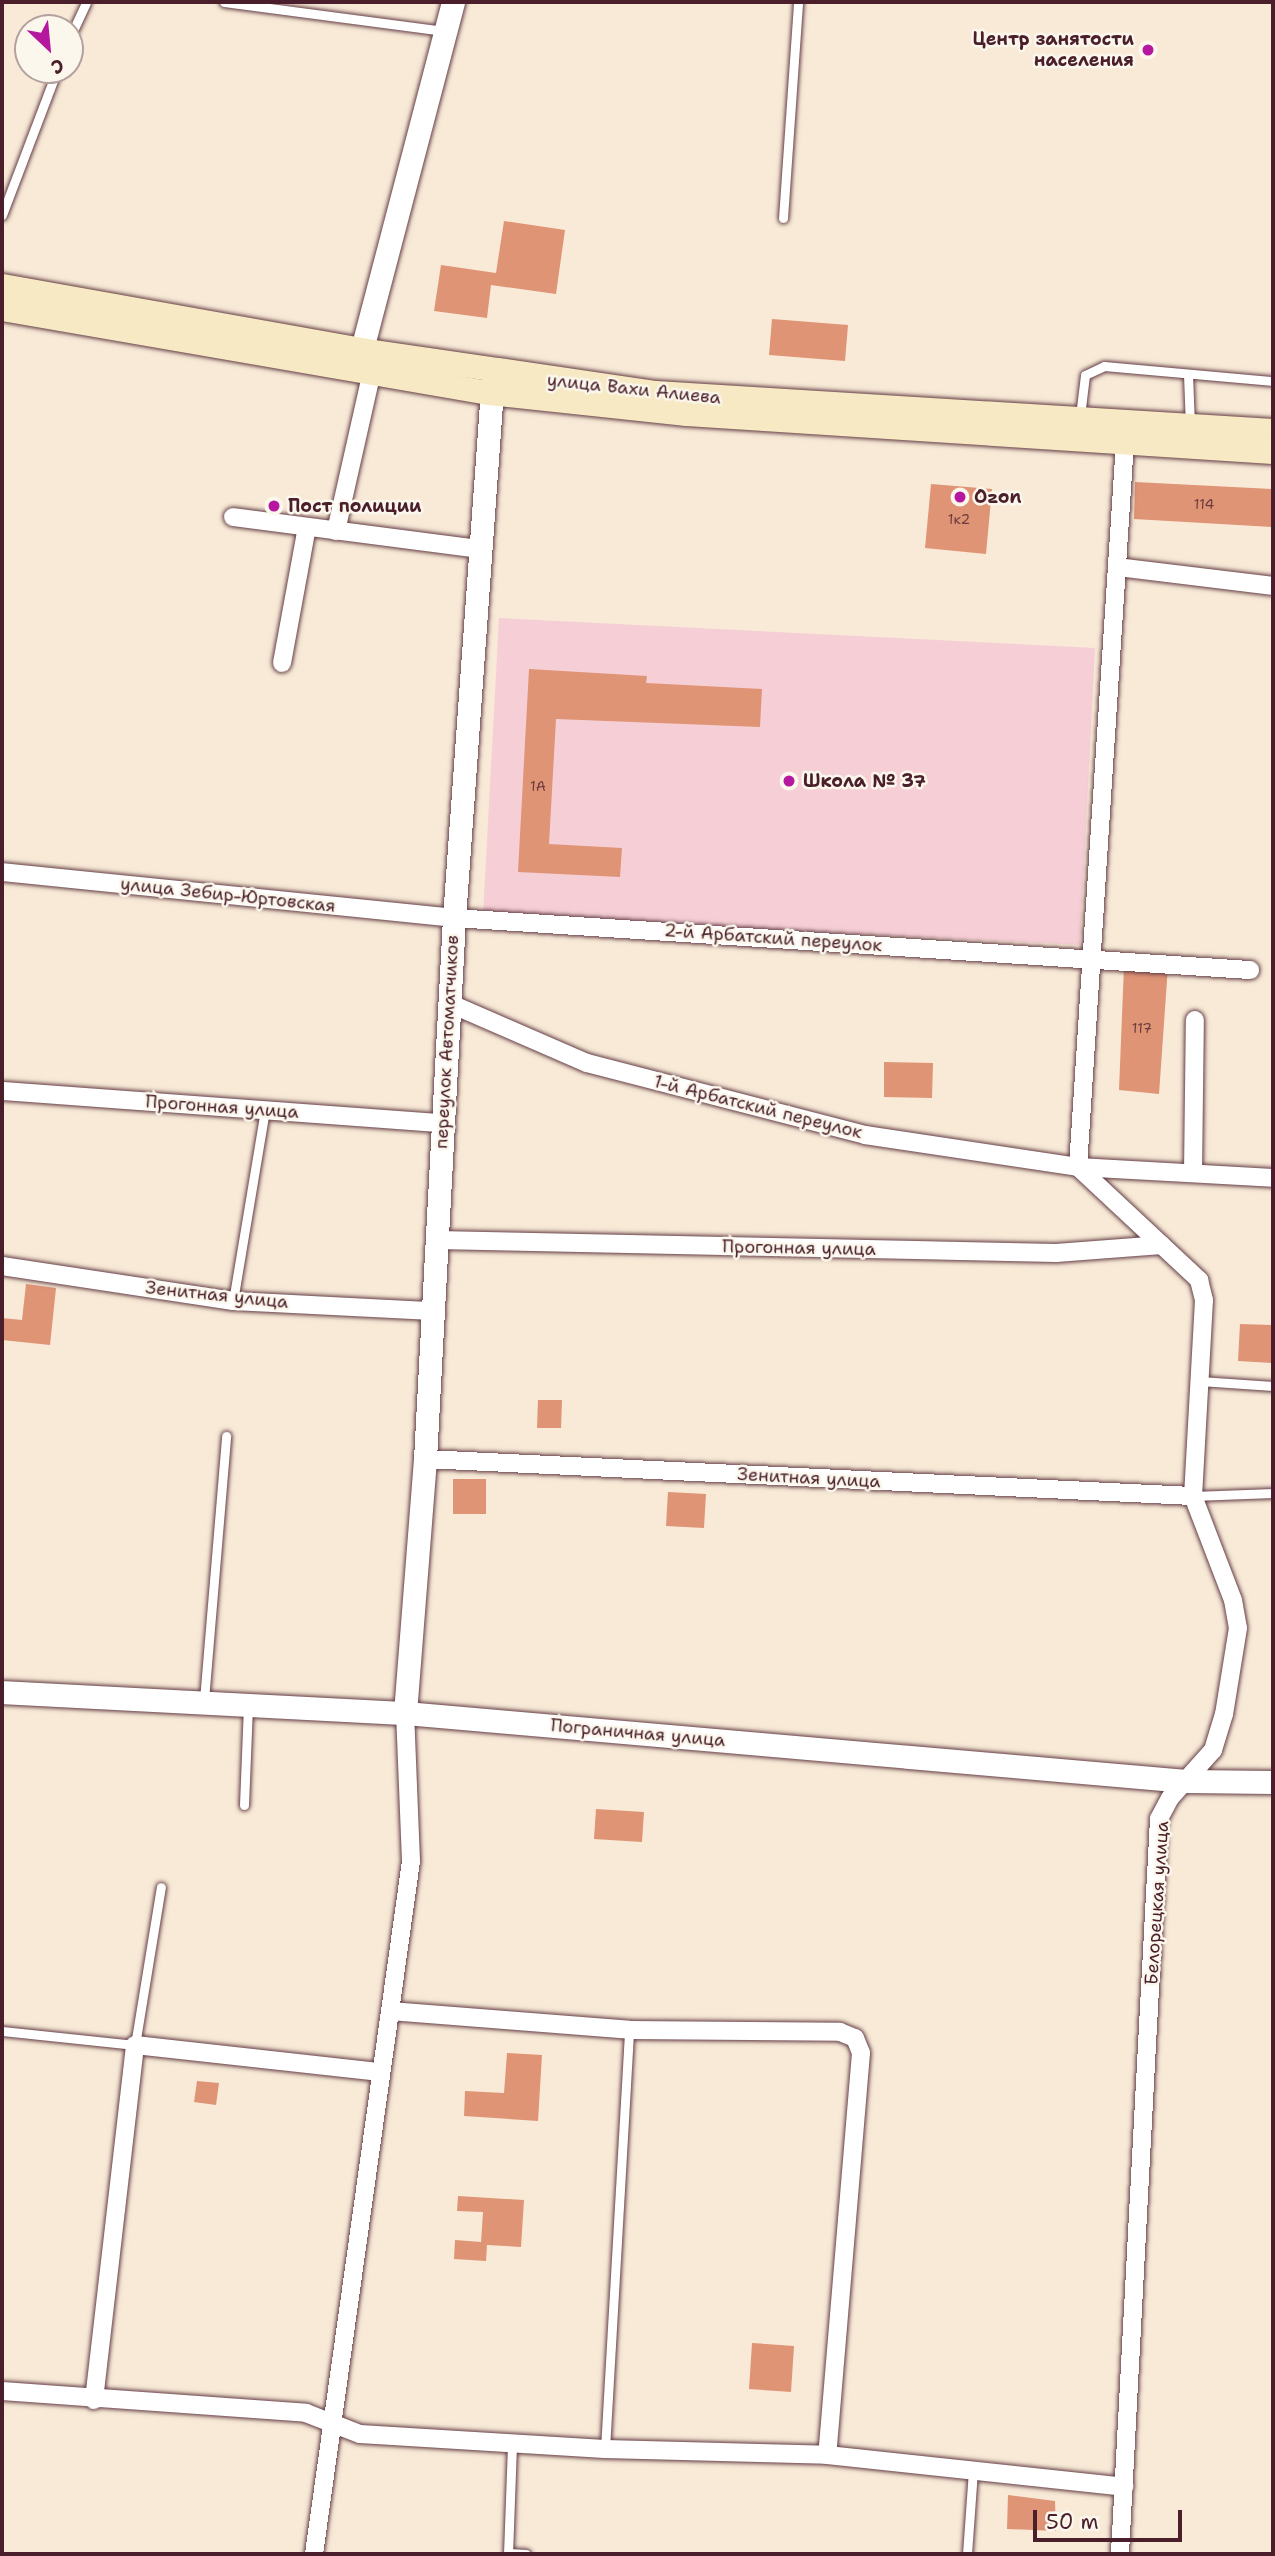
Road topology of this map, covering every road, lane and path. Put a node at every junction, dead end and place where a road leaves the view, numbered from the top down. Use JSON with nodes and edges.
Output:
{"nodes":[{"id":1,"x":224,"y":2,"type":"edge"},
{"id":2,"x":453,"y":2,"type":"edge"},
{"id":3,"x":798,"y":2,"type":"edge"},
{"id":4,"x":446,"y":31,"type":"junction"},
{"id":5,"x":52,"y":84,"type":"edge"},
{"id":6,"x":2,"y":215,"type":"edge"},
{"id":7,"x":783,"y":218,"type":"dead end"},
{"id":8,"x":2,"y":286,"type":"edge"},
{"id":9,"x":2,"y":309,"type":"edge"},
{"id":10,"x":363,"y":363,"type":"junction"},
{"id":11,"x":1188,"y":373,"type":"junction"},
{"id":12,"x":1273,"y":381,"type":"edge"},
{"id":13,"x":492,"y":382,"type":"junction"},
{"id":14,"x":1080,"y":420,"type":"junction"},
{"id":15,"x":1190,"y":426,"type":"junction"},
{"id":16,"x":1273,"y":431,"type":"edge"},
{"id":17,"x":1125,"y":443,"type":"junction"},
{"id":18,"x":1273,"y":452,"type":"edge"},
{"id":19,"x":233,"y":517,"type":"dead end"},
{"id":20,"x":307,"y":527,"type":"junction"},
{"id":21,"x":336,"y":531,"type":"junction"},
{"id":22,"x":479,"y":549,"type":"junction"},
{"id":23,"x":1117,"y":566,"type":"junction"},
{"id":24,"x":1273,"y":586,"type":"edge"},
{"id":25,"x":282,"y":663,"type":"dead end"},
{"id":26,"x":2,"y":872,"type":"edge"},
{"id":27,"x":454,"y":918,"type":"junction"},
{"id":28,"x":1092,"y":958,"type":"junction"},
{"id":29,"x":1250,"y":970,"type":"dead end"},
{"id":30,"x":449,"y":1003,"type":"junction"},
{"id":31,"x":1195,"y":1020,"type":"dead end"},
{"id":32,"x":2,"y":1091,"type":"edge"},
{"id":33,"x":265,"y":1110,"type":"junction"},
{"id":34,"x":443,"y":1123,"type":"junction"},
{"id":35,"x":1078,"y":1167,"type":"junction"},
{"id":36,"x":1193,"y":1173,"type":"junction"},
{"id":37,"x":1273,"y":1178,"type":"edge"},
{"id":38,"x":437,"y":1240,"type":"junction"},
{"id":39,"x":1162,"y":1245,"type":"junction"},
{"id":40,"x":2,"y":1266,"type":"edge"},
{"id":41,"x":233,"y":1301,"type":"junction"},
{"id":42,"x":433,"y":1311,"type":"junction"},
{"id":43,"x":1200,"y":1381,"type":"junction"},
{"id":44,"x":1273,"y":1386,"type":"edge"},
{"id":45,"x":226,"y":1436,"type":"dead end"},
{"id":46,"x":425,"y":1459,"type":"junction"},
{"id":47,"x":1273,"y":1493,"type":"edge"},
{"id":48,"x":1193,"y":1496,"type":"junction"},
{"id":49,"x":2,"y":1692,"type":"edge"},
{"id":50,"x":204,"y":1706,"type":"junction"},
{"id":51,"x":248,"y":1707,"type":"junction"},
{"id":52,"x":405,"y":1713,"type":"junction"},
{"id":53,"x":1186,"y":1781,"type":"junction"},
{"id":54,"x":1273,"y":1782,"type":"edge"},
{"id":55,"x":244,"y":1805,"type":"dead end"},
{"id":56,"x":161,"y":1887,"type":"dead end"},
{"id":57,"x":390,"y":2011,"type":"junction"},
{"id":58,"x":629,"y":2030,"type":"junction"},
{"id":59,"x":2,"y":2031,"type":"edge"},
{"id":60,"x":135,"y":2045,"type":"junction"},
{"id":61,"x":381,"y":2072,"type":"junction"},
{"id":62,"x":2,"y":2391,"type":"edge"},
{"id":63,"x":94,"y":2400,"type":"junction"},
{"id":64,"x":331,"y":2423,"type":"junction"},
{"id":65,"x":512,"y":2444,"type":"junction"},
{"id":66,"x":605,"y":2449,"type":"junction"},
{"id":67,"x":827,"y":2455,"type":"junction"},
{"id":68,"x":974,"y":2471,"type":"junction"},
{"id":69,"x":1124,"y":2487,"type":"junction"},
{"id":70,"x":314,"y":2554,"type":"edge"},
{"id":71,"x":508,"y":2554,"type":"edge"},
{"id":72,"x":526,"y":2554,"type":"edge"},
{"id":73,"x":967,"y":2554,"type":"edge"},
{"id":74,"x":1120,"y":2554,"type":"edge"}],
"edges":[{"from":1,"to":4,"type":"lane"},
{"from":2,"to":4,"type":"street"},
{"from":3,"to":7,"type":"lane"},
{"from":4,"to":10,"type":"street"},
{"from":5,"to":6,"type":"lane"},
{"from":8,"to":10,"type":"main road","name":"улица Вахи Алиева"},
{"from":9,"to":10,"type":"main road","name":"улица Вахи Алиева"},
{"from":10,"to":13,"type":"main road","name":"улица Вахи Алиева"},
{"from":10,"to":21,"type":"street"},
{"from":11,"to":12,"type":"lane"},
{"from":11,"to":14,"type":"lane"},
{"from":11,"to":15,"type":"lane"},
{"from":13,"to":14,"type":"main road","name":"улица Вахи Алиева"},
{"from":13,"to":17,"type":"main road","name":"улица Вахи Алиева"},
{"from":13,"to":22,"type":"street","name":"переулок Автоматчиков"},
{"from":14,"to":15,"type":"main road","name":"улица Вахи Алиева"},
{"from":15,"to":16,"type":"main road","name":"улица Вахи Алиева"},
{"from":17,"to":18,"type":"main road","name":"улица Вахи Алиева"},
{"from":17,"to":23,"type":"street"},
{"from":19,"to":20,"type":"street"},
{"from":20,"to":21,"type":"street"},
{"from":20,"to":25,"type":"street"},
{"from":21,"to":22,"type":"street"},
{"from":22,"to":27,"type":"street","name":"переулок Автоматчиков"},
{"from":23,"to":24,"type":"street"},
{"from":23,"to":28,"type":"street"},
{"from":26,"to":27,"type":"street","name":"улица Зебир-Юртовская"},
{"from":27,"to":28,"type":"street","name":"2-й Арбатский переулок"},
{"from":27,"to":30,"type":"street","name":"переулок Автоматчиков"},
{"from":28,"to":29,"type":"street","name":"2-й Арбатский переулок"},
{"from":28,"to":35,"type":"street"},
{"from":30,"to":34,"type":"street","name":"переулок Автоматчиков"},
{"from":30,"to":35,"type":"street","name":"1-й Арбатский переулок"},
{"from":31,"to":36,"type":"street"},
{"from":32,"to":33,"type":"street","name":"Прогонная улица"},
{"from":33,"to":34,"type":"street","name":"Прогонная улица"},
{"from":33,"to":41,"type":"lane"},
{"from":34,"to":38,"type":"street","name":"переулок Автоматчиков"},
{"from":35,"to":36,"type":"street","name":"1-й Арбатский переулок"},
{"from":35,"to":39,"type":"street"},
{"from":36,"to":37,"type":"street","name":"1-й Арбатский переулок"},
{"from":38,"to":39,"type":"street","name":"Прогонная улица"},
{"from":38,"to":42,"type":"street","name":"переулок Автоматчиков"},
{"from":39,"to":43,"type":"street","name":"Белорецкая улица"},
{"from":40,"to":41,"type":"street","name":"Зенитная улица"},
{"from":41,"to":42,"type":"street","name":"Зенитная улица"},
{"from":42,"to":46,"type":"street","name":"переулок Автоматчиков"},
{"from":43,"to":44,"type":"lane"},
{"from":43,"to":48,"type":"street","name":"Белорецкая улица"},
{"from":45,"to":50,"type":"lane"},
{"from":46,"to":48,"type":"street","name":"Зенитная улица"},
{"from":46,"to":52,"type":"street","name":"переулок Автоматчиков"},
{"from":47,"to":48,"type":"lane"},
{"from":48,"to":53,"type":"street","name":"Белорецкая улица"},
{"from":49,"to":50,"type":"street","name":"Пограничная улица"},
{"from":50,"to":51,"type":"street","name":"Пограничная улица"},
{"from":51,"to":52,"type":"street","name":"Пограничная улица"},
{"from":51,"to":55,"type":"lane"},
{"from":52,"to":53,"type":"street","name":"Пограничная улица"},
{"from":52,"to":57,"type":"street"},
{"from":53,"to":54,"type":"street","name":"Пограничная улица"},
{"from":53,"to":69,"type":"street","name":"Белорецкая улица"},
{"from":56,"to":60,"type":"lane"},
{"from":57,"to":58,"type":"street"},
{"from":57,"to":61,"type":"street"},
{"from":58,"to":66,"type":"lane"},
{"from":58,"to":67,"type":"street"},
{"from":59,"to":60,"type":"lane"},
{"from":60,"to":61,"type":"street"},
{"from":60,"to":63,"type":"street"},
{"from":61,"to":64,"type":"street"},
{"from":62,"to":63,"type":"street"},
{"from":63,"to":64,"type":"street"},
{"from":64,"to":65,"type":"street"},
{"from":64,"to":70,"type":"street"},
{"from":65,"to":66,"type":"street"},
{"from":65,"to":71,"type":"lane"},
{"from":66,"to":67,"type":"street"},
{"from":67,"to":68,"type":"street"},
{"from":68,"to":69,"type":"street"},
{"from":68,"to":73,"type":"lane"},
{"from":69,"to":74,"type":"street","name":"Белорецкая улица"},
{"from":71,"to":72,"type":"lane"}]}
